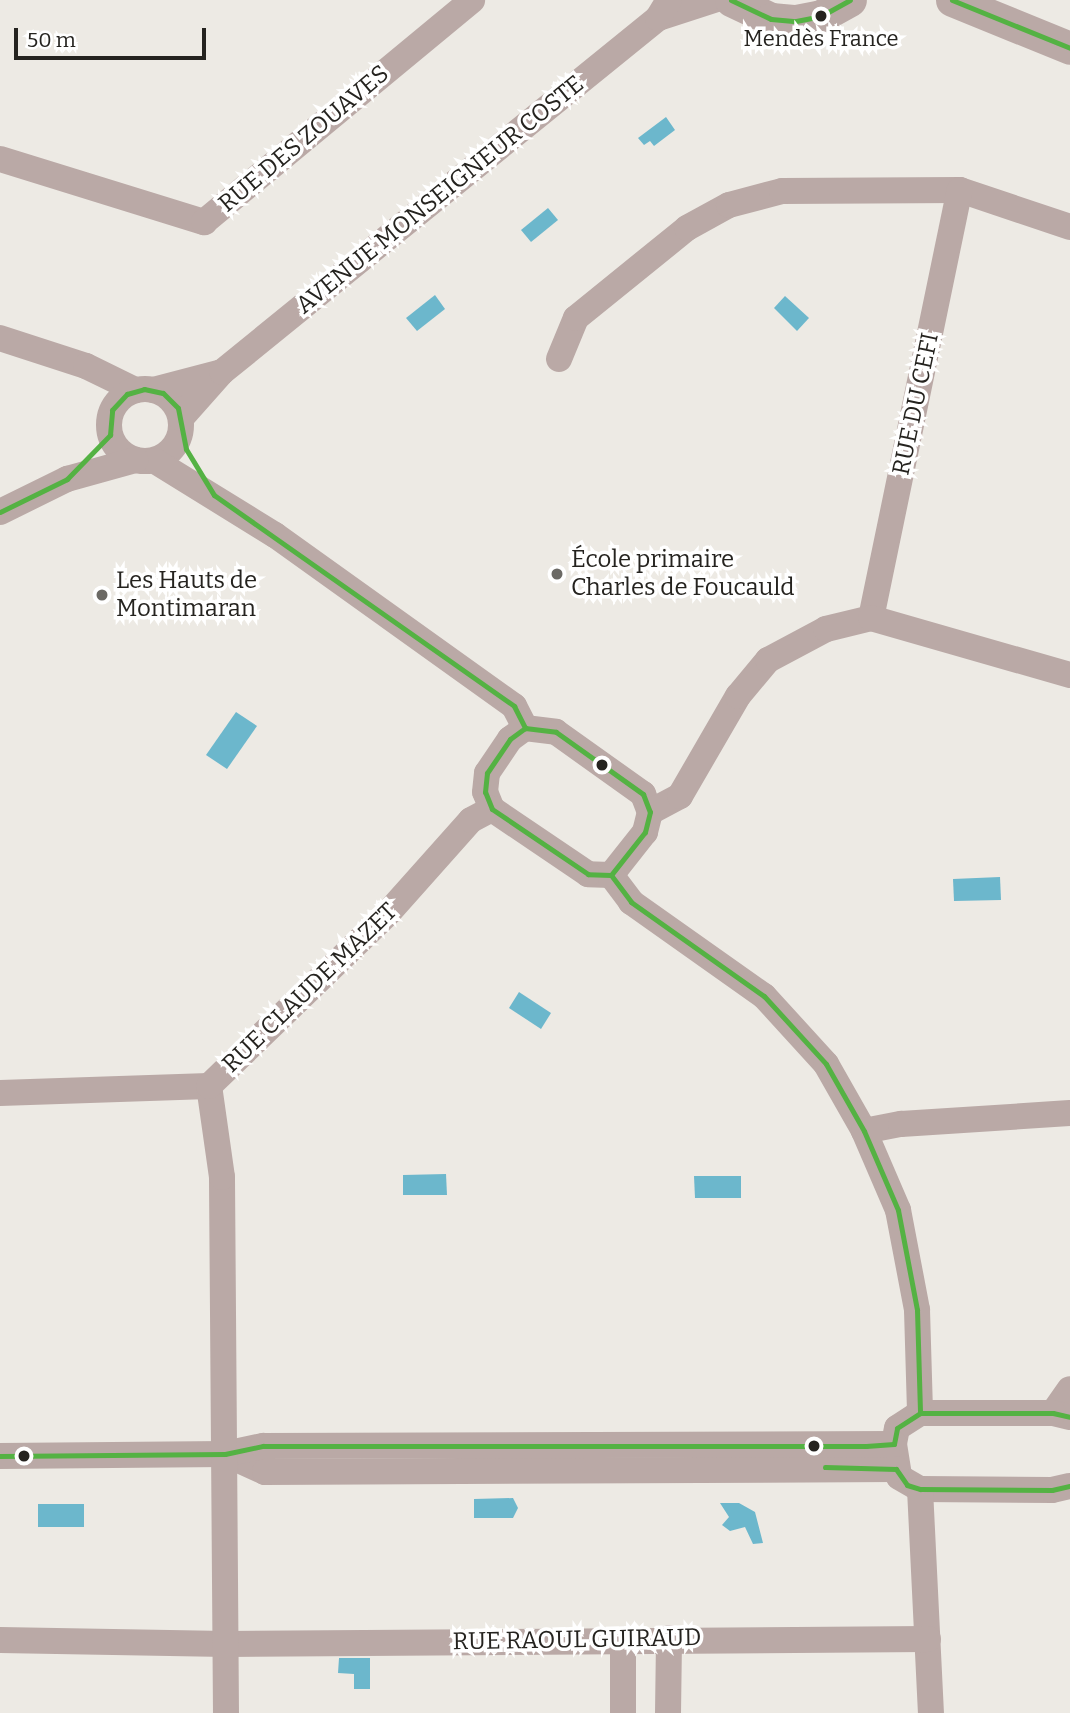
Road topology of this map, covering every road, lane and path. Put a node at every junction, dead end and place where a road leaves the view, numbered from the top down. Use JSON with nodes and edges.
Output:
{"nodes":[{"id":1,"x":472,"y":0,"type":"edge"},
{"id":2,"x":714,"y":0,"type":"edge"},
{"id":3,"x":731,"y":0,"type":"edge"},
{"id":4,"x":850,"y":0,"type":"edge"},
{"id":5,"x":952,"y":0,"type":"edge"},
{"id":6,"x":663,"y":9,"type":"edge"},
{"id":7,"x":1070,"y":48,"type":"edge"},
{"id":8,"x":0,"y":159,"type":"edge"},
{"id":9,"x":960,"y":190,"type":"junction"},
{"id":10,"x":1070,"y":227,"type":"edge"},
{"id":11,"x":0,"y":338,"type":"edge"},
{"id":12,"x":559,"y":359,"type":"dead end"},
{"id":13,"x":86,"y":366,"type":"junction"},
{"id":14,"x":222,"y":372,"type":"junction"},
{"id":15,"x":144,"y":390,"type":"junction"},
{"id":16,"x":111,"y":423,"type":"junction"},
{"id":17,"x":181,"y":425,"type":"junction"},
{"id":18,"x":145,"y":460,"type":"junction"},
{"id":19,"x":67,"y":480,"type":"junction"},
{"id":20,"x":214,"y":495,"type":"junction"},
{"id":21,"x":0,"y":512,"type":"edge"},
{"id":22,"x":871,"y":618,"type":"junction"},
{"id":23,"x":1070,"y":676,"type":"edge"},
{"id":24,"x":525,"y":728,"type":"junction"},
{"id":25,"x":492,"y":809,"type":"junction"},
{"id":26,"x":650,"y":812,"type":"junction"},
{"id":27,"x":611,"y":875,"type":"junction"},
{"id":28,"x":209,"y":1086,"type":"junction"},
{"id":29,"x":0,"y":1093,"type":"edge"},
{"id":30,"x":1070,"y":1113,"type":"edge"},
{"id":31,"x":864,"y":1131,"type":"junction"},
{"id":32,"x":1070,"y":1389,"type":"edge"},
{"id":33,"x":920,"y":1413,"type":"junction"},
{"id":34,"x":1062,"y":1415,"type":"edge"},
{"id":35,"x":225,"y":1454,"type":"junction"},
{"id":36,"x":0,"y":1456,"type":"edge"},
{"id":37,"x":895,"y":1457,"type":"junction"},
{"id":38,"x":1070,"y":1486,"type":"edge"},
{"id":39,"x":920,"y":1489,"type":"junction"},
{"id":40,"x":668,"y":1638,"type":"junction"},
{"id":41,"x":928,"y":1639,"type":"junction"},
{"id":42,"x":0,"y":1640,"type":"edge"},
{"id":43,"x":623,"y":1640,"type":"junction"},
{"id":44,"x":226,"y":1644,"type":"junction"},
{"id":45,"x":226,"y":1713,"type":"edge"},
{"id":46,"x":623,"y":1713,"type":"edge"},
{"id":47,"x":668,"y":1713,"type":"edge"},
{"id":48,"x":931,"y":1713,"type":"edge"}],
"edges":[{"from":1,"to":8,"type":"street","name":"RUE DES ZOUAVES"},
{"from":2,"to":6,"type":"street","name":"AVENUE MONSEIGNEUR COSTE"},
{"from":3,"to":4,"type":"street"},
{"from":5,"to":7,"type":"street"},
{"from":6,"to":14,"type":"street","name":"AVENUE MONSEIGNEUR COSTE"},
{"from":9,"to":10,"type":"street"},
{"from":9,"to":12,"type":"street"},
{"from":9,"to":22,"type":"street","name":"RUE DU CEFI"},
{"from":11,"to":13,"type":"street"},
{"from":13,"to":15,"type":"street"},
{"from":13,"to":16,"type":"street"},
{"from":14,"to":15,"type":"street","name":"AVENUE MONSEIGNEUR COSTE"},
{"from":14,"to":17,"type":"street","name":"AVENUE MONSEIGNEUR COSTE"},
{"from":15,"to":16,"type":"street"},
{"from":15,"to":17,"type":"street"},
{"from":16,"to":18,"type":"street"},
{"from":16,"to":19,"type":"street"},
{"from":17,"to":18,"type":"street"},
{"from":17,"to":20,"type":"street"},
{"from":18,"to":19,"type":"street"},
{"from":18,"to":20,"type":"street"},
{"from":19,"to":21,"type":"street"},
{"from":20,"to":24,"type":"street"},
{"from":22,"to":23,"type":"street"},
{"from":22,"to":26,"type":"street"},
{"from":24,"to":25,"type":"street"},
{"from":24,"to":26,"type":"street"},
{"from":25,"to":27,"type":"street"},
{"from":25,"to":28,"type":"street","name":"RUE CLAUDE MAZET"},
{"from":26,"to":27,"type":"street"},
{"from":27,"to":31,"type":"street"},
{"from":28,"to":29,"type":"street"},
{"from":28,"to":35,"type":"street","name":"RUE CLAUDE MAZET"},
{"from":30,"to":31,"type":"street"},
{"from":31,"to":33,"type":"street"},
{"from":32,"to":34,"type":"street"},
{"from":33,"to":34,"type":"street"},
{"from":33,"to":37,"type":"street"},
{"from":35,"to":36,"type":"street"},
{"from":35,"to":37,"type":"street"},
{"from":35,"to":44,"type":"street","name":"RUE CLAUDE MAZET"},
{"from":37,"to":39,"type":"street"},
{"from":38,"to":39,"type":"street"},
{"from":39,"to":41,"type":"street"},
{"from":40,"to":41,"type":"street","name":"RUE RAOUL GUIRAUD"},
{"from":40,"to":43,"type":"street","name":"RUE RAOUL GUIRAUD"},
{"from":40,"to":47,"type":"street"},
{"from":41,"to":48,"type":"street"},
{"from":42,"to":44,"type":"street","name":"RUE RAOUL GUIRAUD"},
{"from":43,"to":44,"type":"street","name":"RUE RAOUL GUIRAUD"},
{"from":43,"to":46,"type":"street"},
{"from":44,"to":45,"type":"street","name":"RUE CLAUDE MAZET"}]}
